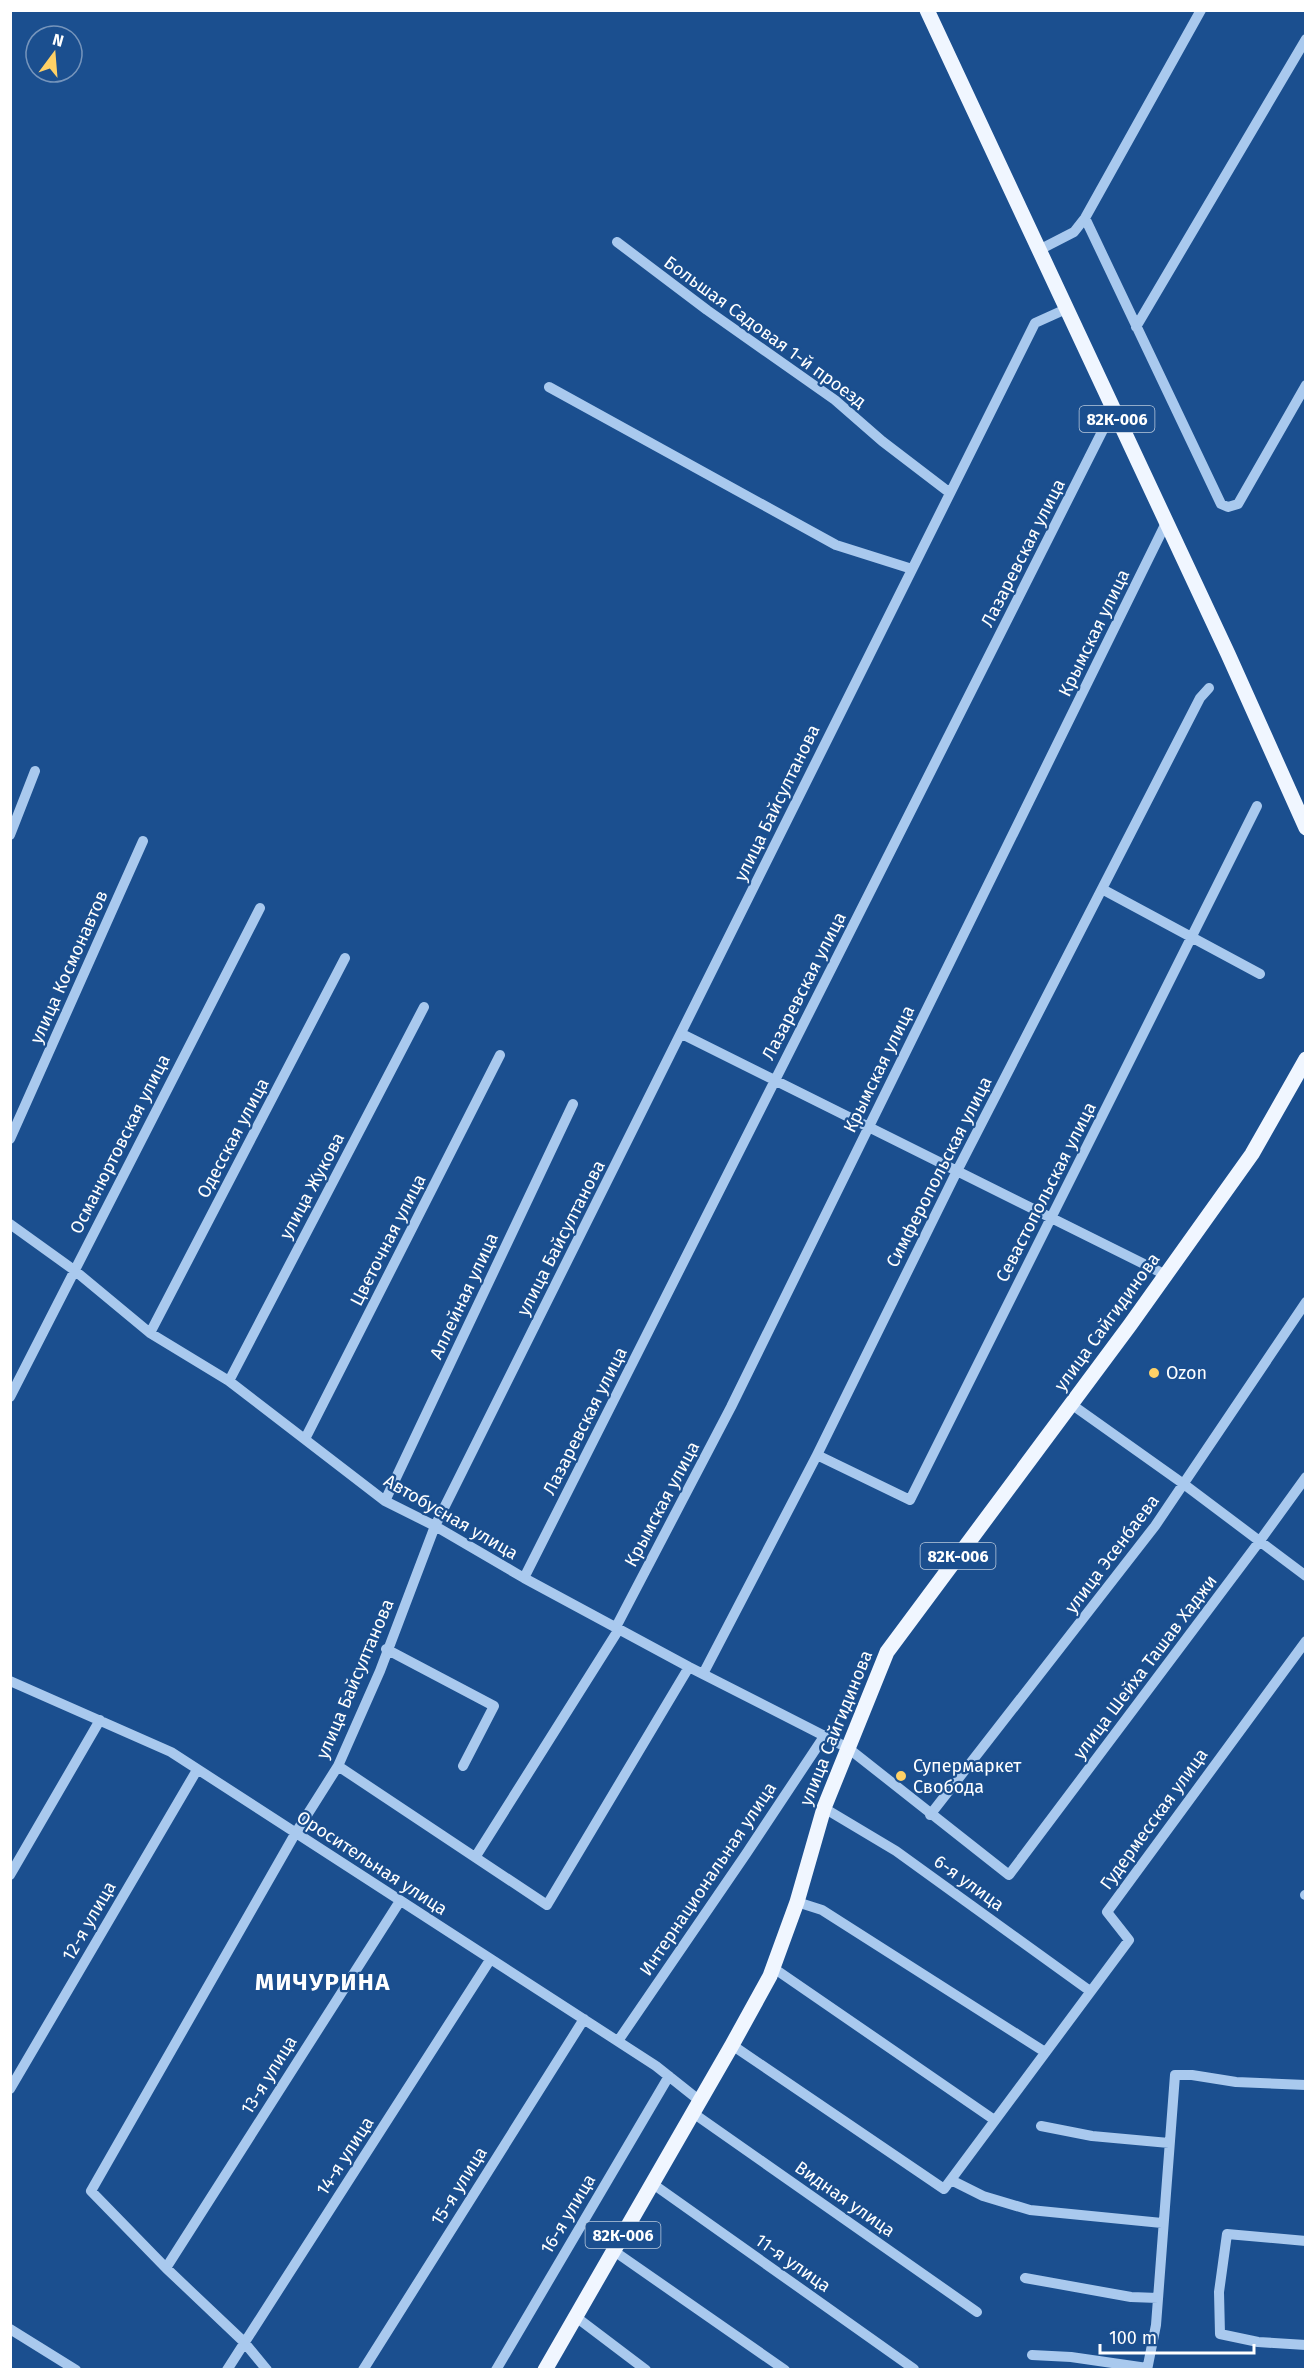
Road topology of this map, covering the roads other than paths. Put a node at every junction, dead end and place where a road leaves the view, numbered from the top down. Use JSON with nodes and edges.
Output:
{"nodes":[{"id":1,"x":927,"y":10,"type":"edge"},
{"id":2,"x":1201,"y":10,"type":"edge"},
{"id":3,"x":1305,"y":39,"type":"edge"},
{"id":4,"x":1085,"y":218,"type":"junction"},
{"id":5,"x":617,"y":242,"type":"dead end"},
{"id":6,"x":1039,"y":250,"type":"junction"},
{"id":7,"x":1066,"y":309,"type":"junction"},
{"id":8,"x":1136,"y":327,"type":"junction"},
{"id":9,"x":1305,"y":385,"type":"edge"},
{"id":10,"x":549,"y":387,"type":"dead end"},
{"id":11,"x":1113,"y":410,"type":"junction"},
{"id":12,"x":950,"y":493,"type":"junction"},
{"id":13,"x":1166,"y":523,"type":"junction"},
{"id":14,"x":912,"y":569,"type":"junction"},
{"id":15,"x":1209,"y":688,"type":"dead end"},
{"id":16,"x":35,"y":771,"type":"dead end"},
{"id":17,"x":1257,"y":806,"type":"dead end"},
{"id":18,"x":1305,"y":828,"type":"edge"},
{"id":19,"x":10,"y":835,"type":"edge"},
{"id":20,"x":143,"y":841,"type":"dead end"},
{"id":21,"x":1102,"y":889,"type":"junction"},
{"id":22,"x":260,"y":908,"type":"dead end"},
{"id":23,"x":1192,"y":937,"type":"junction"},
{"id":24,"x":345,"y":958,"type":"dead end"},
{"id":25,"x":1260,"y":974,"type":"dead end"},
{"id":26,"x":424,"y":1007,"type":"dead end"},
{"id":27,"x":682,"y":1034,"type":"junction"},
{"id":28,"x":500,"y":1055,"type":"dead end"},
{"id":29,"x":1305,"y":1059,"type":"edge"},
{"id":30,"x":775,"y":1080,"type":"junction"},
{"id":31,"x":573,"y":1104,"type":"dead end"},
{"id":32,"x":868,"y":1127,"type":"junction"},
{"id":33,"x":10,"y":1139,"type":"edge"},
{"id":34,"x":957,"y":1171,"type":"junction"},
{"id":35,"x":1052,"y":1218,"type":"junction"},
{"id":36,"x":10,"y":1224,"type":"edge"},
{"id":37,"x":74,"y":1270,"type":"junction"},
{"id":38,"x":1166,"y":1275,"type":"junction"},
{"id":39,"x":1305,"y":1302,"type":"edge"},
{"id":40,"x":150,"y":1334,"type":"junction"},
{"id":41,"x":229,"y":1381,"type":"junction"},
{"id":42,"x":10,"y":1397,"type":"edge"},
{"id":43,"x":1071,"y":1404,"type":"junction"},
{"id":44,"x":305,"y":1439,"type":"junction"},
{"id":45,"x":817,"y":1455,"type":"junction"},
{"id":46,"x":1305,"y":1477,"type":"edge"},
{"id":47,"x":1185,"y":1485,"type":"junction"},
{"id":48,"x":385,"y":1502,"type":"junction"},
{"id":49,"x":435,"y":1526,"type":"junction"},
{"id":50,"x":1259,"y":1542,"type":"junction"},
{"id":51,"x":1305,"y":1576,"type":"edge"},
{"id":52,"x":524,"y":1578,"type":"junction"},
{"id":53,"x":617,"y":1628,"type":"junction"},
{"id":54,"x":1305,"y":1641,"type":"edge"},
{"id":55,"x":386,"y":1649,"type":"junction"},
{"id":56,"x":689,"y":1667,"type":"junction"},
{"id":57,"x":703,"y":1674,"type":"junction"},
{"id":58,"x":10,"y":1681,"type":"edge"},
{"id":59,"x":100,"y":1720,"type":"junction"},
{"id":60,"x":825,"y":1735,"type":"junction"},
{"id":61,"x":848,"y":1748,"type":"junction"},
{"id":62,"x":338,"y":1766,"type":"junction"},
{"id":63,"x":463,"y":1766,"type":"dead end"},
{"id":64,"x":197,"y":1770,"type":"junction"},
{"id":65,"x":824,"y":1808,"type":"junction"},
{"id":66,"x":930,"y":1815,"type":"junction"},
{"id":67,"x":295,"y":1834,"type":"junction"},
{"id":68,"x":476,"y":1856,"type":"junction"},
{"id":69,"x":10,"y":1875,"type":"edge"},
{"id":70,"x":1009,"y":1875,"type":"joint"},
{"id":71,"x":400,"y":1900,"type":"junction"},
{"id":72,"x":797,"y":1902,"type":"junction"},
{"id":73,"x":490,"y":1960,"type":"junction"},
{"id":74,"x":772,"y":1967,"type":"junction"},
{"id":75,"x":1090,"y":1991,"type":"junction"},
{"id":76,"x":584,"y":2019,"type":"junction"},
{"id":77,"x":618,"y":2041,"type":"junction"},
{"id":78,"x":732,"y":2045,"type":"junction"},
{"id":79,"x":1045,"y":2052,"type":"junction"},
{"id":80,"x":669,"y":2076,"type":"junction"},
{"id":81,"x":1305,"y":2085,"type":"edge"},
{"id":82,"x":10,"y":2089,"type":"edge"},
{"id":83,"x":697,"y":2107,"type":"junction"},
{"id":84,"x":993,"y":2119,"type":"junction"},
{"id":85,"x":1041,"y":2126,"type":"dead end"},
{"id":86,"x":1169,"y":2143,"type":"junction"},
{"id":87,"x":653,"y":2184,"type":"junction"},
{"id":88,"x":947,"y":2184,"type":"junction"},
{"id":89,"x":1162,"y":2223,"type":"junction"},
{"id":90,"x":1305,"y":2241,"type":"edge"},
{"id":91,"x":614,"y":2252,"type":"junction"},
{"id":92,"x":166,"y":2268,"type":"junction"},
{"id":93,"x":1025,"y":2278,"type":"dead end"},
{"id":94,"x":1158,"y":2298,"type":"junction"},
{"id":95,"x":977,"y":2312,"type":"dead end"},
{"id":96,"x":576,"y":2317,"type":"junction"},
{"id":97,"x":10,"y":2329,"type":"edge"},
{"id":98,"x":244,"y":2342,"type":"junction"},
{"id":99,"x":1305,"y":2345,"type":"edge"},
{"id":100,"x":1032,"y":2355,"type":"dead end"},
{"id":101,"x":914,"y":2369,"type":"edge"},
{"id":102,"x":1147,"y":2369,"type":"edge"},
{"id":103,"x":76,"y":2370,"type":"edge"},
{"id":104,"x":227,"y":2370,"type":"edge"},
{"id":105,"x":267,"y":2370,"type":"edge"},
{"id":106,"x":363,"y":2370,"type":"edge"},
{"id":107,"x":496,"y":2370,"type":"edge"},
{"id":108,"x":545,"y":2370,"type":"edge"},
{"id":109,"x":646,"y":2370,"type":"edge"},
{"id":110,"x":784,"y":2370,"type":"edge"}],
"edges":[{"from":1,"to":6,"type":"main road","number":"82К-006"},
{"from":2,"to":4,"type":"street"},
{"from":3,"to":8,"type":"street"},
{"from":4,"to":6,"type":"street"},
{"from":4,"to":8,"type":"street"},
{"from":5,"to":12,"type":"street","name":"Большая Садовая 1-й проезд"},
{"from":6,"to":7,"type":"main road","number":"82К-006"},
{"from":7,"to":11,"type":"main road","number":"82К-006"},
{"from":7,"to":12,"type":"street","name":"улица Байсултанова"},
{"from":8,"to":9,"type":"street"},
{"from":10,"to":14,"type":"street"},
{"from":11,"to":13,"type":"main road","number":"82К-006"},
{"from":11,"to":30,"type":"street","name":"Лазаревская улица"},
{"from":12,"to":14,"type":"street","name":"улица Байсултанова"},
{"from":13,"to":18,"type":"main road","number":"82К-006"},
{"from":13,"to":32,"type":"street","name":"Крымская улица"},
{"from":14,"to":27,"type":"street","name":"улица Байсултанова"},
{"from":15,"to":21,"type":"street","name":"Симферопольская улица"},
{"from":16,"to":19,"type":"street"},
{"from":17,"to":23,"type":"street","name":"Севастопольская улица"},
{"from":20,"to":33,"type":"street","name":"улица Космонавтов"},
{"from":21,"to":23,"type":"street"},
{"from":21,"to":34,"type":"street","name":"Симферопольская улица"},
{"from":22,"to":37,"type":"street","name":"Османюртовская улица"},
{"from":23,"to":25,"type":"street"},
{"from":23,"to":35,"type":"street","name":"Севастопольская улица"},
{"from":24,"to":40,"type":"street","name":"Одесская улица"},
{"from":26,"to":41,"type":"street","name":"улица Жукова"},
{"from":27,"to":30,"type":"street"},
{"from":27,"to":49,"type":"street","name":"улица Байсултанова"},
{"from":28,"to":44,"type":"street","name":"Цветочная улица"},
{"from":29,"to":38,"type":"main road","name":"улица Сайгидинова","number":"82К-006"},
{"from":30,"to":32,"type":"street"},
{"from":30,"to":52,"type":"street","name":"Лазаревская улица"},
{"from":31,"to":48,"type":"street","name":"Аллейная улица"},
{"from":32,"to":34,"type":"street"},
{"from":32,"to":53,"type":"street","name":"Крымская улица"},
{"from":34,"to":35,"type":"street"},
{"from":34,"to":45,"type":"street","name":"Симферопольская улица"},
{"from":35,"to":38,"type":"street"},
{"from":35,"to":45,"type":"street","name":"Севастопольская улица"},
{"from":36,"to":37,"type":"street","name":"Автобусная улица"},
{"from":37,"to":40,"type":"street","name":"Автобусная улица"},
{"from":37,"to":42,"type":"street","name":"Османюртовская улица"},
{"from":38,"to":43,"type":"main road","name":"улица Сайгидинова","number":"82К-006"},
{"from":39,"to":47,"type":"street","name":"улица Эсенбаева"},
{"from":40,"to":41,"type":"street","name":"Автобусная улица"},
{"from":41,"to":44,"type":"street","name":"Автобусная улица"},
{"from":43,"to":47,"type":"street"},
{"from":43,"to":61,"type":"main road","name":"улица Сайгидинова","number":"82К-006"},
{"from":44,"to":48,"type":"street","name":"Автобусная улица"},
{"from":45,"to":57,"type":"street","name":"Симферопольская улица"},
{"from":46,"to":50,"type":"street","name":"улица Шейха Ташав Хаджи"},
{"from":47,"to":50,"type":"street"},
{"from":47,"to":66,"type":"street","name":"улица Эсенбаева"},
{"from":48,"to":49,"type":"street","name":"Автобусная улица"},
{"from":49,"to":52,"type":"street","name":"Автобусная улица"},
{"from":49,"to":55,"type":"street","name":"улица Байсултанова"},
{"from":50,"to":51,"type":"street"},
{"from":50,"to":70,"type":"street","name":"улица Шейха Ташав Хаджи"},
{"from":52,"to":53,"type":"street","name":"Автобусная улица"},
{"from":53,"to":56,"type":"street","name":"Автобусная улица"},
{"from":53,"to":68,"type":"street","name":"Крымская улица"},
{"from":54,"to":75,"type":"street","name":"Гудермесская улица"},
{"from":55,"to":62,"type":"street","name":"улица Байсултанова"},
{"from":55,"to":63,"type":"street"},
{"from":56,"to":57,"type":"street","name":"Автобусная улица"},
{"from":56,"to":68,"type":"street"},
{"from":57,"to":60,"type":"street","name":"Автобусная улица"},
{"from":58,"to":59,"type":"street","name":"Оросительная улица"},
{"from":59,"to":64,"type":"street","name":"Оросительная улица"},
{"from":59,"to":69,"type":"street"},
{"from":60,"to":61,"type":"street","name":"Автобусная улица"},
{"from":60,"to":77,"type":"street","name":"Интернациональная улица"},
{"from":61,"to":65,"type":"main road","name":"улица Сайгидинова","number":"82К-006"},
{"from":61,"to":66,"type":"street","name":"Автобусная улица"},
{"from":62,"to":67,"type":"street","name":"улица Байсултанова"},
{"from":62,"to":68,"type":"street"},
{"from":64,"to":67,"type":"street","name":"Оросительная улица"},
{"from":64,"to":82,"type":"street","name":"12-я улица"},
{"from":65,"to":72,"type":"main road","name":"улица Сайгидинова","number":"82К-006"},
{"from":65,"to":75,"type":"street","name":"6-я улица"},
{"from":66,"to":70,"type":"street","name":"Автобусная улица"},
{"from":67,"to":71,"type":"street","name":"Оросительная улица"},
{"from":67,"to":92,"type":"street","name":"улица Байсултанова"},
{"from":71,"to":73,"type":"street","name":"Оросительная улица"},
{"from":71,"to":92,"type":"street","name":"13-я улица"},
{"from":72,"to":74,"type":"main road","name":"улица Сайгидинова","number":"82К-006"},
{"from":72,"to":79,"type":"street"},
{"from":73,"to":76,"type":"street","name":"Оросительная улица"},
{"from":73,"to":98,"type":"street","name":"14-я улица"},
{"from":74,"to":78,"type":"main road","name":"улица Сайгидинова","number":"82К-006"},
{"from":74,"to":84,"type":"street"},
{"from":75,"to":79,"type":"street","name":"Гудермесская улица"},
{"from":76,"to":77,"type":"street","name":"Оросительная улица"},
{"from":76,"to":106,"type":"street","name":"15-я улица"},
{"from":77,"to":80,"type":"street","name":"Оросительная улица"},
{"from":78,"to":83,"type":"main road","name":"улица Сайгидинова","number":"82К-006"},
{"from":78,"to":88,"type":"street"},
{"from":79,"to":84,"type":"street","name":"Гудермесская улица"},
{"from":80,"to":83,"type":"street","name":"Оросительная улица"},
{"from":80,"to":107,"type":"street","name":"16-я улица"},
{"from":81,"to":86,"type":"street"},
{"from":83,"to":87,"type":"main road","name":"улица Сайгидинова","number":"82К-006"},
{"from":83,"to":95,"type":"street","name":"Видная улица"},
{"from":84,"to":88,"type":"street","name":"Гудермесская улица"},
{"from":85,"to":86,"type":"street"},
{"from":86,"to":89,"type":"street"},
{"from":87,"to":91,"type":"main road","name":"улица Сайгидинова","number":"82К-006"},
{"from":87,"to":101,"type":"street","name":"11-я улица"},
{"from":88,"to":89,"type":"street"},
{"from":89,"to":94,"type":"street"},
{"from":90,"to":99,"type":"street"},
{"from":91,"to":96,"type":"main road","name":"улица Сайгидинова","number":"82К-006"},
{"from":91,"to":110,"type":"street"},
{"from":92,"to":98,"type":"street"},
{"from":93,"to":94,"type":"street"},
{"from":94,"to":102,"type":"street"},
{"from":96,"to":108,"type":"main road","name":"улица Сайгидинова","number":"82К-006"},
{"from":96,"to":109,"type":"street"},
{"from":97,"to":103,"type":"street"},
{"from":98,"to":104,"type":"street","name":"14-я улица"},
{"from":98,"to":105,"type":"street"},
{"from":100,"to":102,"type":"street"}]}
